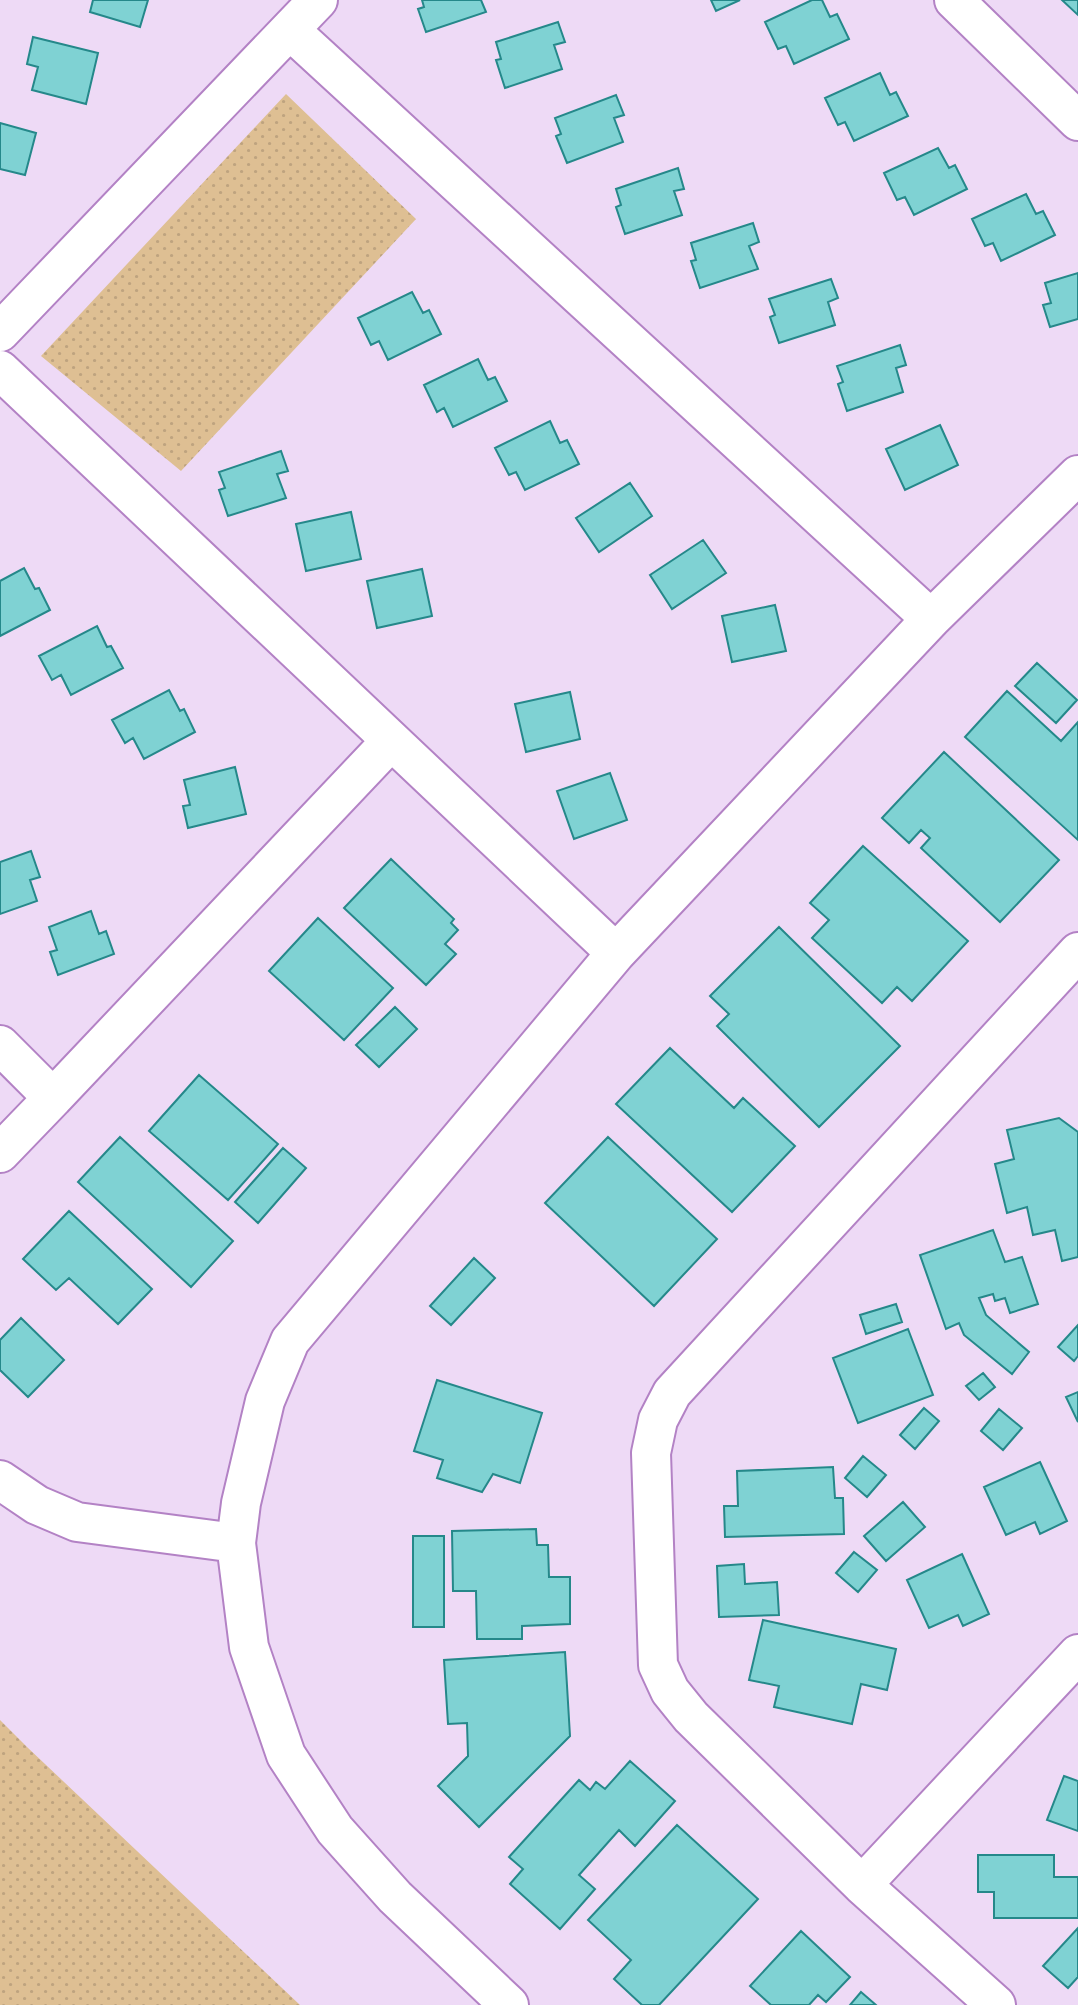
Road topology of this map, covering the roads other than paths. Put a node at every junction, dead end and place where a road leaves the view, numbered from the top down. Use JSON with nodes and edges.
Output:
{"nodes":[{"id":1,"x":318,"y":0,"type":"edge"},
{"id":2,"x":954,"y":0,"type":"edge"},
{"id":3,"x":291,"y":31,"type":"junction"},
{"id":4,"x":1078,"y":121,"type":"edge"},
{"id":5,"x":0,"y":332,"type":"edge"},
{"id":6,"x":0,"y":370,"type":"edge"},
{"id":7,"x":1078,"y":475,"type":"edge"},
{"id":8,"x":931,"y":619,"type":"junction"},
{"id":9,"x":390,"y":742,"type":"junction"},
{"id":10,"x":1078,"y":952,"type":"edge"},
{"id":11,"x":615,"y":953,"type":"junction"},
{"id":12,"x":0,"y":1045,"type":"edge"},
{"id":13,"x":53,"y":1098,"type":"junction"},
{"id":14,"x":0,"y":1153,"type":"edge"},
{"id":15,"x":0,"y":1480,"type":"edge"},
{"id":16,"x":236,"y":1543,"type":"junction"},
{"id":17,"x":1078,"y":1654,"type":"edge"},
{"id":18,"x":862,"y":1885,"type":"junction"},
{"id":19,"x":509,"y":2005,"type":"edge"},
{"id":20,"x":996,"y":2005,"type":"edge"}],
"edges":[{"from":1,"to":3,"type":"street"},
{"from":2,"to":4,"type":"street"},
{"from":3,"to":5,"type":"street"},
{"from":3,"to":8,"type":"street"},
{"from":6,"to":9,"type":"street"},
{"from":7,"to":8,"type":"street"},
{"from":8,"to":11,"type":"street"},
{"from":9,"to":11,"type":"street"},
{"from":9,"to":13,"type":"street"},
{"from":10,"to":18,"type":"street"},
{"from":11,"to":16,"type":"street"},
{"from":12,"to":13,"type":"street"},
{"from":13,"to":14,"type":"street"},
{"from":15,"to":16,"type":"street"},
{"from":16,"to":19,"type":"street"},
{"from":17,"to":18,"type":"street"},
{"from":18,"to":20,"type":"street"}]}
